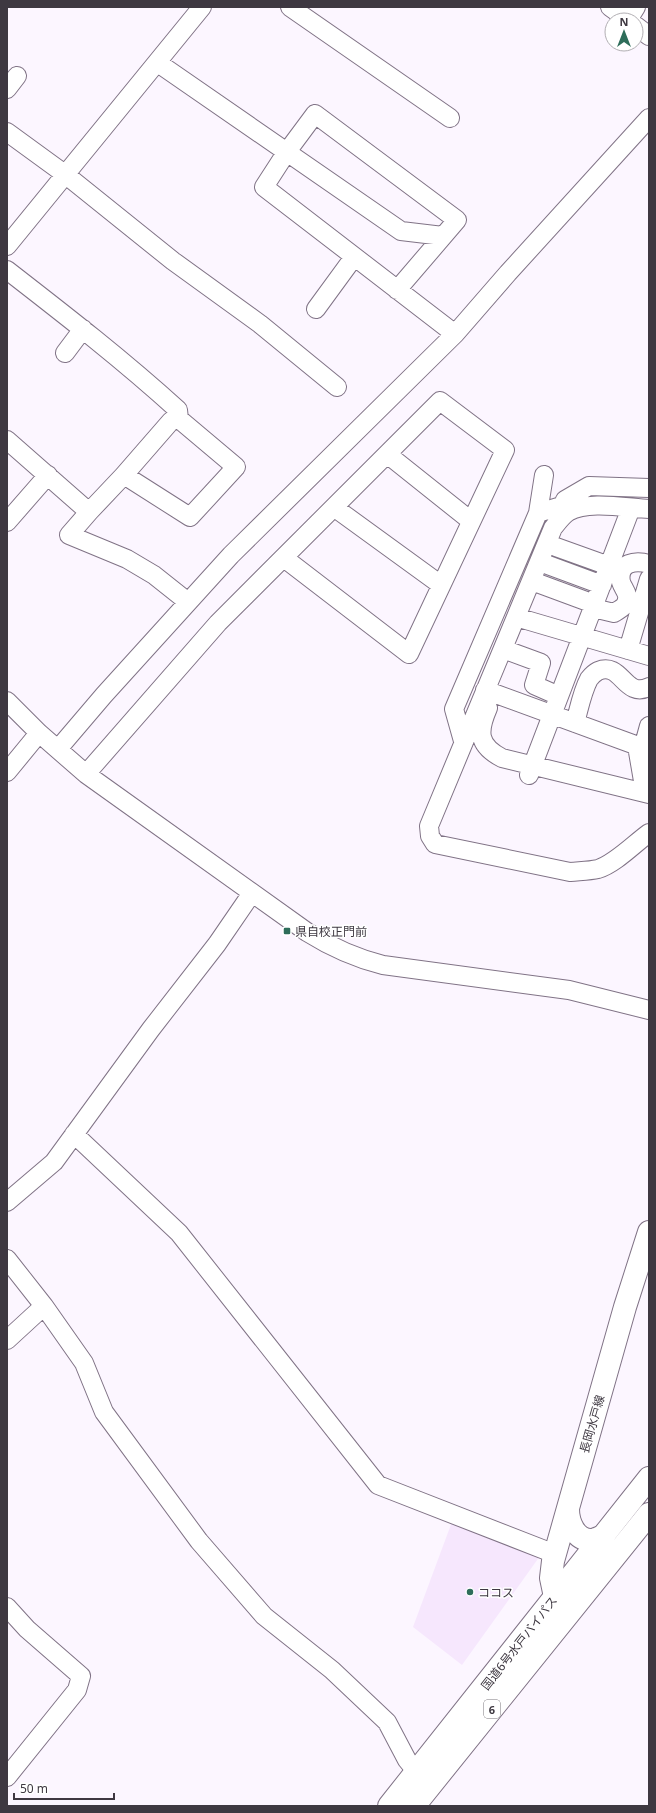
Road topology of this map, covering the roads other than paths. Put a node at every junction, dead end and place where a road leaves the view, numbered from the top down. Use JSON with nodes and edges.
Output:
{"nodes":[{"id":1,"x":202,"y":7,"type":"edge"},
{"id":2,"x":290,"y":7,"type":"edge"},
{"id":3,"x":158,"y":63,"type":"junction"},
{"id":4,"x":450,"y":118,"type":"dead end"},
{"id":5,"x":649,"y":118,"type":"edge"},
{"id":6,"x":8,"y":134,"type":"edge"},
{"id":7,"x":286,"y":153,"type":"junction"},
{"id":8,"x":66,"y":175,"type":"junction"},
{"id":9,"x":443,"y":236,"type":"junction"},
{"id":10,"x":7,"y":246,"type":"edge"},
{"id":11,"x":354,"y":257,"type":"junction"},
{"id":12,"x":7,"y":270,"type":"edge"},
{"id":13,"x":397,"y":290,"type":"junction"},
{"id":14,"x":316,"y":309,"type":"dead end"},
{"id":15,"x":83,"y":329,"type":"junction"},
{"id":16,"x":455,"y":334,"type":"junction"},
{"id":17,"x":65,"y":353,"type":"dead end"},
{"id":18,"x":338,"y":387,"type":"dead end"},
{"id":19,"x":179,"y":419,"type":"junction"},
{"id":20,"x":7,"y":440,"type":"edge"},
{"id":21,"x":387,"y":454,"type":"junction"},
{"id":22,"x":48,"y":475,"type":"junction"},
{"id":23,"x":124,"y":475,"type":"junction"},
{"id":24,"x":544,"y":475,"type":"dead end"},
{"id":25,"x":649,"y":488,"type":"edge"},
{"id":26,"x":649,"y":496,"type":"edge"},
{"id":27,"x":563,"y":503,"type":"junction"},
{"id":28,"x":335,"y":508,"type":"junction"},
{"id":29,"x":649,"y":509,"type":"edge"},
{"id":30,"x":89,"y":512,"type":"junction"},
{"id":31,"x":538,"y":513,"type":"junction"},
{"id":32,"x":629,"y":513,"type":"junction"},
{"id":33,"x":649,"y":519,"type":"edge"},
{"id":34,"x":8,"y":520,"type":"edge"},
{"id":35,"x":471,"y":521,"type":"junction"},
{"id":36,"x":553,"y":528,"type":"junction"},
{"id":37,"x":556,"y":547,"type":"junction"},
{"id":38,"x":284,"y":558,"type":"junction"},
{"id":39,"x":649,"y":564,"type":"edge"},
{"id":40,"x":548,"y":565,"type":"junction"},
{"id":41,"x":609,"y":566,"type":"junction"},
{"id":42,"x":649,"y":579,"type":"edge"},
{"id":43,"x":540,"y":584,"type":"junction"},
{"id":44,"x":441,"y":585,"type":"junction"},
{"id":45,"x":602,"y":585,"type":"junction"},
{"id":46,"x":188,"y":602,"type":"junction"},
{"id":47,"x":646,"y":603,"type":"edge"},
{"id":48,"x":594,"y":606,"type":"junction"},
{"id":49,"x":520,"y":618,"type":"junction"},
{"id":50,"x":642,"y":625,"type":"edge"},
{"id":51,"x":582,"y":636,"type":"junction"},
{"id":52,"x":628,"y":650,"type":"junction"},
{"id":53,"x":512,"y":652,"type":"junction"},
{"id":54,"x":649,"y":656,"type":"edge"},
{"id":55,"x":649,"y":687,"type":"edge"},
{"id":56,"x":489,"y":692,"type":"junction"},
{"id":57,"x":559,"y":696,"type":"junction"},
{"id":58,"x":7,"y":701,"type":"edge"},
{"id":59,"x":552,"y":715,"type":"junction"},
{"id":60,"x":471,"y":720,"type":"junction"},
{"id":61,"x":575,"y":723,"type":"junction"},
{"id":62,"x":649,"y":726,"type":"edge"},
{"id":63,"x":39,"y":733,"type":"junction"},
{"id":64,"x":463,"y":741,"type":"junction"},
{"id":65,"x":643,"y":748,"type":"edge"},
{"id":66,"x":58,"y":749,"type":"junction"},
{"id":67,"x":531,"y":770,"type":"junction"},
{"id":68,"x":7,"y":772,"type":"edge"},
{"id":69,"x":86,"y":774,"type":"junction"},
{"id":70,"x":649,"y":776,"type":"edge"},
{"id":71,"x":649,"y":794,"type":"edge"},
{"id":72,"x":649,"y":804,"type":"edge"},
{"id":73,"x":649,"y":833,"type":"edge"},
{"id":74,"x":252,"y":893,"type":"junction"},
{"id":75,"x":649,"y":1010,"type":"edge"},
{"id":76,"x":74,"y":1134,"type":"junction"},
{"id":77,"x":7,"y":1202,"type":"edge"},
{"id":78,"x":649,"y":1232,"type":"edge"},
{"id":79,"x":7,"y":1259,"type":"edge"},
{"id":80,"x":643,"y":1272,"type":"edge"},
{"id":81,"x":44,"y":1306,"type":"junction"},
{"id":82,"x":7,"y":1340,"type":"edge"},
{"id":83,"x":649,"y":1478,"type":"edge"},
{"id":84,"x":568,"y":1509,"type":"junction"},
{"id":85,"x":649,"y":1514,"type":"edge"},
{"id":86,"x":604,"y":1536,"type":"junction"},
{"id":87,"x":555,"y":1554,"type":"junction"},
{"id":88,"x":555,"y":1597,"type":"junction"},
{"id":89,"x":570,"y":1613,"type":"junction"},
{"id":90,"x":10,"y":1618,"type":"edge"},
{"id":91,"x":416,"y":1771,"type":"junction"},
{"id":92,"x":7,"y":1777,"type":"edge"},
{"id":93,"x":389,"y":1806,"type":"edge"},
{"id":94,"x":414,"y":1806,"type":"edge"}],
"edges":[{"from":1,"to":3,"type":"street"},
{"from":2,"to":4,"type":"street"},
{"from":3,"to":7,"type":"street"},
{"from":3,"to":8,"type":"street"},
{"from":5,"to":16,"type":"street"},
{"from":6,"to":8,"type":"street"},
{"from":7,"to":9,"type":"street"},
{"from":7,"to":9,"type":"street"},
{"from":7,"to":11,"type":"street"},
{"from":8,"to":10,"type":"street"},
{"from":8,"to":18,"type":"street"},
{"from":9,"to":13,"type":"street"},
{"from":11,"to":13,"type":"street"},
{"from":11,"to":14,"type":"street"},
{"from":12,"to":15,"type":"street"},
{"from":13,"to":16,"type":"street"},
{"from":15,"to":17,"type":"street"},
{"from":15,"to":19,"type":"street"},
{"from":16,"to":46,"type":"street"},
{"from":19,"to":23,"type":"street"},
{"from":19,"to":23,"type":"street"},
{"from":20,"to":22,"type":"street"},
{"from":21,"to":28,"type":"street"},
{"from":21,"to":35,"type":"street"},
{"from":21,"to":35,"type":"street"},
{"from":22,"to":30,"type":"street"},
{"from":22,"to":34,"type":"street"},
{"from":23,"to":30,"type":"street"},
{"from":24,"to":31,"type":"street"},
{"from":25,"to":27,"type":"street"},
{"from":26,"to":27,"type":"street"},
{"from":27,"to":31,"type":"street"},
{"from":27,"to":36,"type":"street"},
{"from":28,"to":38,"type":"street"},
{"from":28,"to":44,"type":"street"},
{"from":29,"to":32,"type":"street"},
{"from":30,"to":46,"type":"street"},
{"from":31,"to":64,"type":"street"},
{"from":32,"to":33,"type":"street"},
{"from":32,"to":36,"type":"street"},
{"from":32,"to":37,"type":"street"},
{"from":32,"to":41,"type":"street"},
{"from":35,"to":44,"type":"street"},
{"from":36,"to":49,"type":"street"},
{"from":37,"to":40,"type":"street"},
{"from":37,"to":41,"type":"street"},
{"from":38,"to":44,"type":"street"},
{"from":38,"to":69,"type":"street"},
{"from":39,"to":48,"type":"street"},
{"from":40,"to":43,"type":"street"},
{"from":40,"to":45,"type":"street"},
{"from":41,"to":45,"type":"street"},
{"from":42,"to":47,"type":"street"},
{"from":43,"to":48,"type":"street"},
{"from":43,"to":49,"type":"street"},
{"from":45,"to":48,"type":"street"},
{"from":46,"to":66,"type":"street"},
{"from":47,"to":50,"type":"street"},
{"from":48,"to":51,"type":"street"},
{"from":49,"to":51,"type":"street"},
{"from":49,"to":53,"type":"street"},
{"from":49,"to":56,"type":"street"},
{"from":50,"to":52,"type":"street"},
{"from":51,"to":52,"type":"street"},
{"from":51,"to":57,"type":"street"},
{"from":52,"to":54,"type":"street"},
{"from":53,"to":56,"type":"street"},
{"from":53,"to":57,"type":"street"},
{"from":55,"to":61,"type":"street"},
{"from":56,"to":59,"type":"street"},
{"from":56,"to":60,"type":"street"},
{"from":56,"to":67,"type":"street"},
{"from":57,"to":59,"type":"street"},
{"from":58,"to":63,"type":"street"},
{"from":59,"to":61,"type":"street"},
{"from":59,"to":67,"type":"street"},
{"from":60,"to":64,"type":"street"},
{"from":60,"to":67,"type":"street"},
{"from":61,"to":65,"type":"street"},
{"from":62,"to":65,"type":"street"},
{"from":63,"to":66,"type":"street"},
{"from":63,"to":68,"type":"street"},
{"from":64,"to":73,"type":"street"},
{"from":65,"to":70,"type":"street"},
{"from":66,"to":69,"type":"street"},
{"from":67,"to":71,"type":"street"},
{"from":67,"to":72,"type":"street"},
{"from":69,"to":74,"type":"street"},
{"from":74,"to":75,"type":"street"},
{"from":74,"to":76,"type":"street"},
{"from":76,"to":77,"type":"street"},
{"from":76,"to":87,"type":"street"},
{"from":78,"to":80,"type":"main road","name":"長岡水戸線"},
{"from":79,"to":81,"type":"street"},
{"from":80,"to":84,"type":"main road","name":"長岡水戸線"},
{"from":81,"to":82,"type":"street"},
{"from":81,"to":91,"type":"street"},
{"from":83,"to":86,"type":"main road","name":"国道6号水戸バイパス","number":"6"},
{"from":84,"to":86,"type":"main road"},
{"from":84,"to":87,"type":"main road","name":"長岡水戸線"},
{"from":85,"to":89,"type":"main road","name":"国道6号水戸バイパス","number":"6"},
{"from":86,"to":88,"type":"main road","name":"国道6号水戸バイパス","number":"6"},
{"from":87,"to":88,"type":"main road","name":"長岡水戸線"},
{"from":88,"to":89,"type":"main road"},
{"from":88,"to":91,"type":"main road","name":"国道6号水戸バイパス","number":"6"},
{"from":89,"to":94,"type":"main road","name":"国道6号水戸バイパス","number":"6"},
{"from":90,"to":92,"type":"street"},
{"from":91,"to":93,"type":"main road","name":"国道6号水戸バイパス","number":"6"}]}
